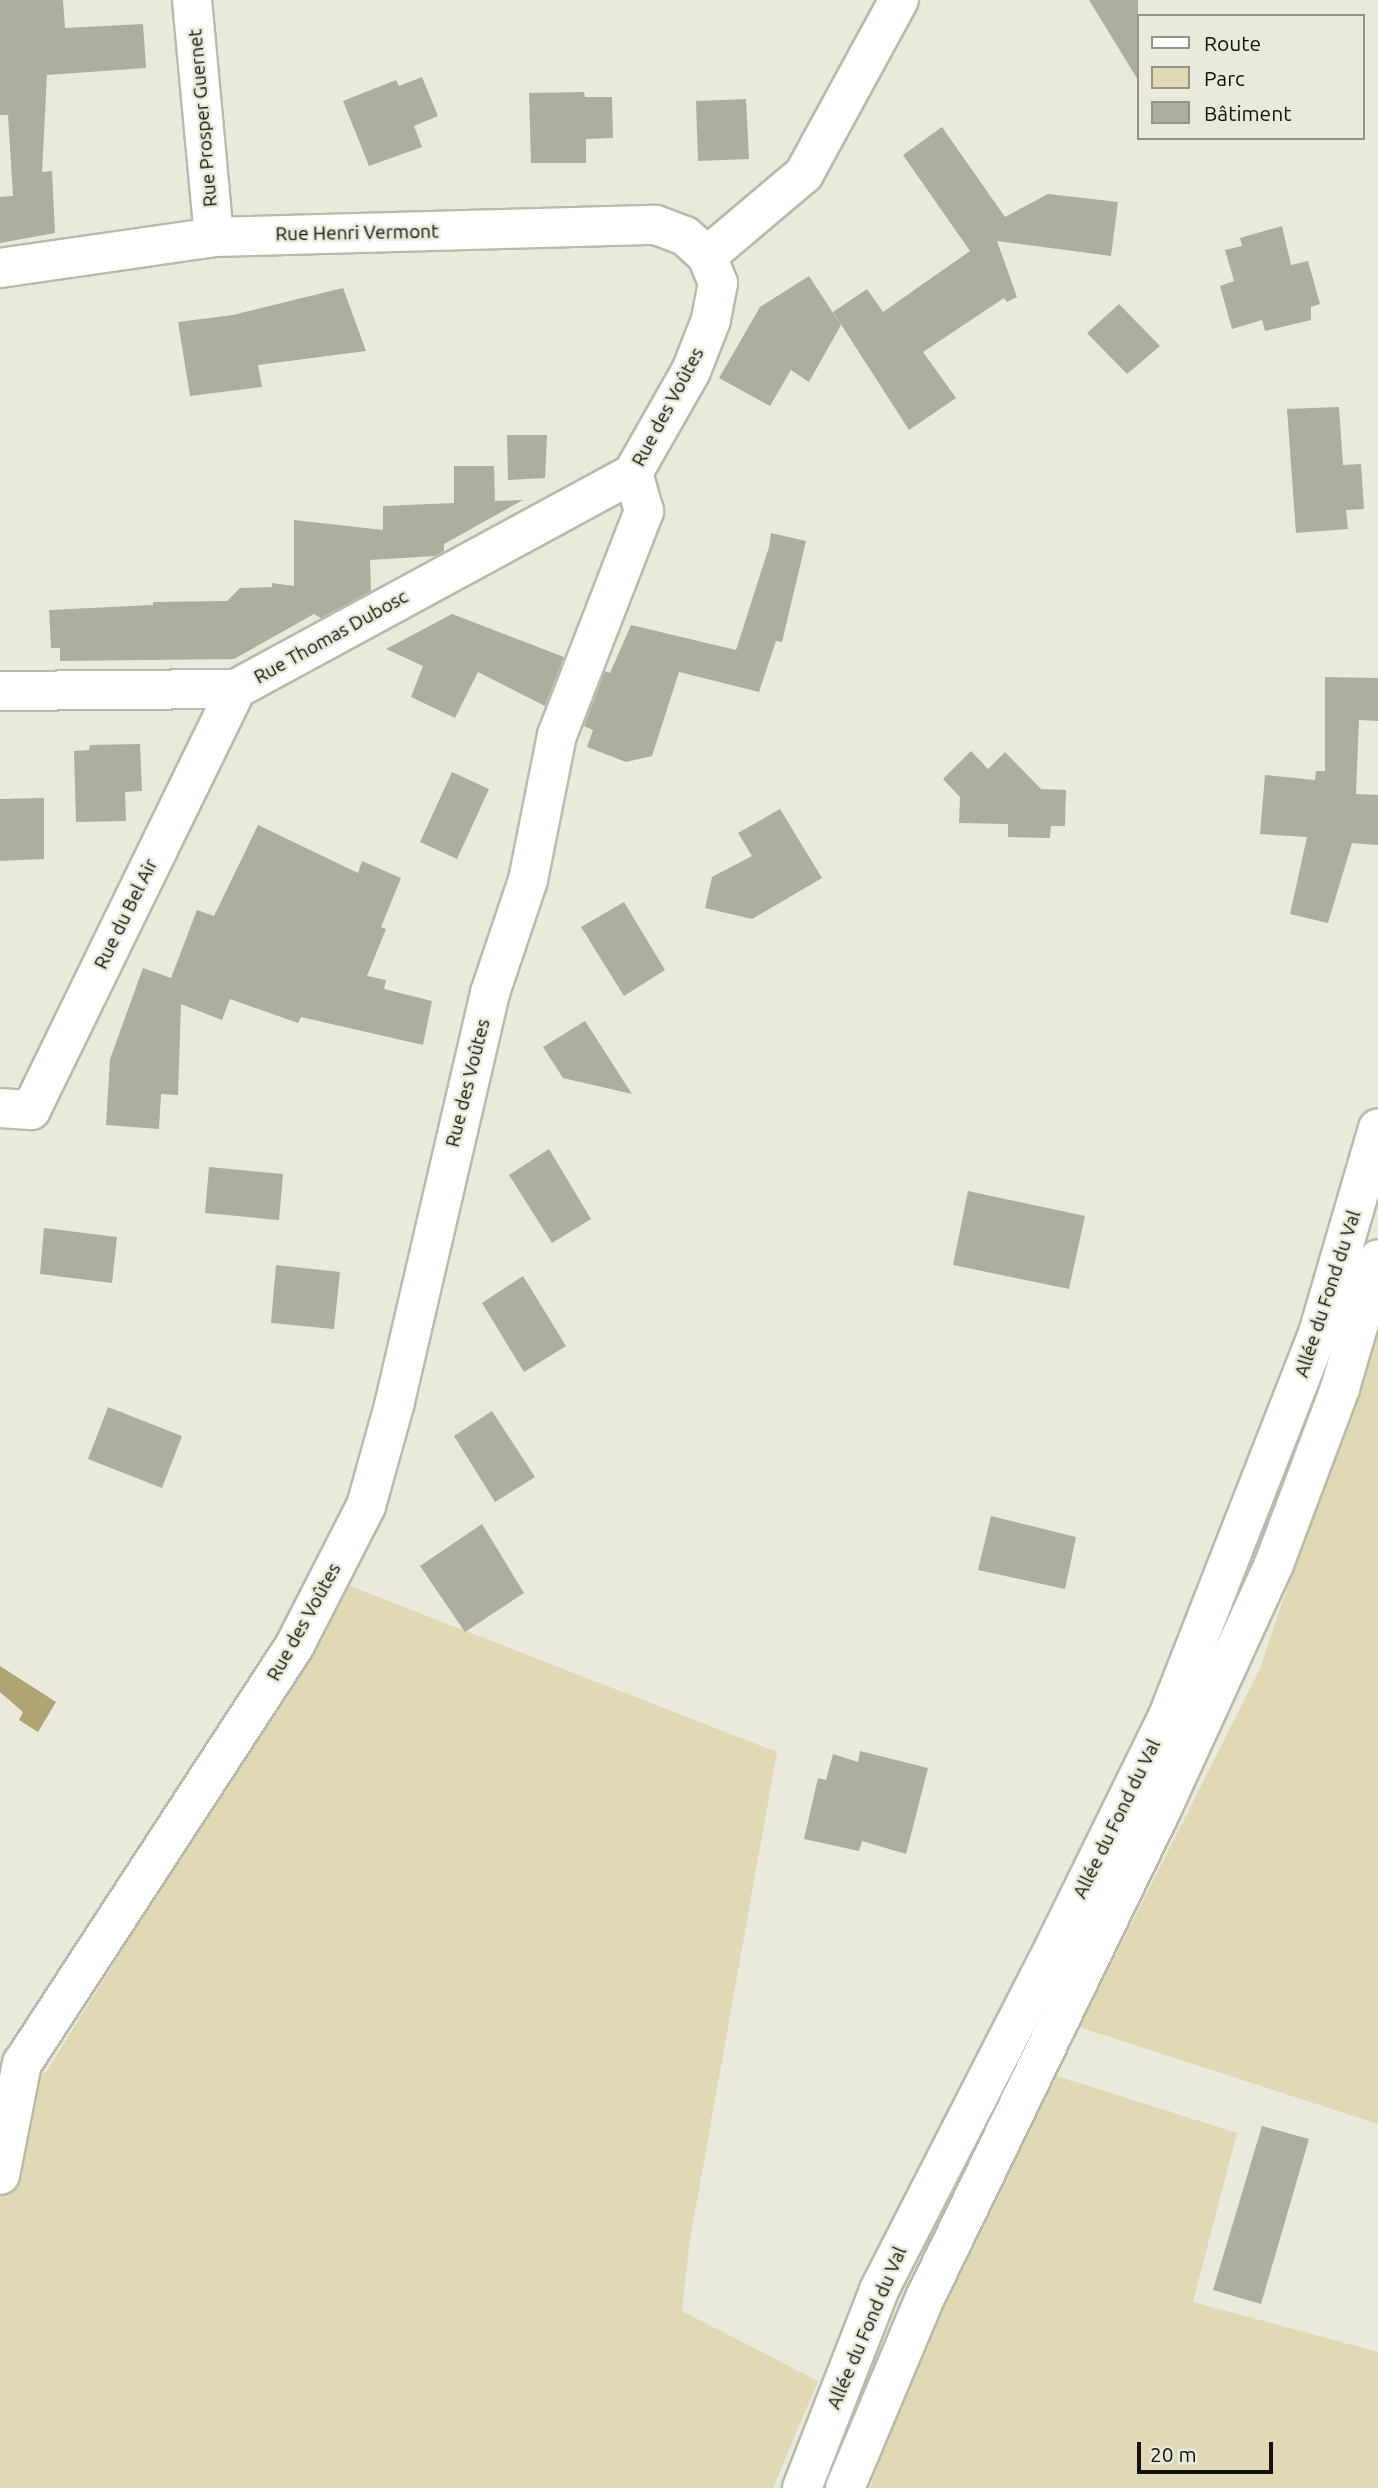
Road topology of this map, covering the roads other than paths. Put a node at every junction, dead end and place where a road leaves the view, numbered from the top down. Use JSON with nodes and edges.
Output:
{"nodes":[{"id":1,"x":192,"y":0,"type":"edge"},
{"id":2,"x":899,"y":0,"type":"edge"},
{"id":3,"x":214,"y":237,"type":"junction"},
{"id":4,"x":707,"y":256,"type":"junction"},
{"id":5,"x":0,"y":268,"type":"edge"},
{"id":6,"x":633,"y":473,"type":"junction"},
{"id":7,"x":236,"y":689,"type":"junction"},
{"id":8,"x":0,"y":691,"type":"edge"},
{"id":9,"x":0,"y":1108,"type":"edge"},
{"id":10,"x":1378,"y":1128,"type":"edge"},
{"id":11,"x":1378,"y":1259,"type":"edge"},
{"id":12,"x":11,"y":2054,"type":"edge"},
{"id":13,"x":0,"y":2175,"type":"edge"},
{"id":14,"x":802,"y":2488,"type":"edge"},
{"id":15,"x":845,"y":2488,"type":"edge"}],
"edges":[{"from":1,"to":3,"type":"street","name":"Rue Prosper Guernet"},
{"from":2,"to":4,"type":"street"},
{"from":3,"to":4,"type":"street","name":"Rue Henri Vermont"},
{"from":3,"to":5,"type":"street","name":"Rue Henri Vermont"},
{"from":4,"to":6,"type":"street","name":"Rue des Voûtes"},
{"from":6,"to":7,"type":"street","name":"Rue Thomas Dubosc"},
{"from":6,"to":12,"type":"street","name":"Rue des Voûtes"},
{"from":7,"to":8,"type":"street","name":"Rue Thomas Dubosc"},
{"from":7,"to":9,"type":"street","name":"Rue du Bel Air"},
{"from":10,"to":14,"type":"street","name":"Allée du Fond du Val"},
{"from":11,"to":15,"type":"street"},
{"from":12,"to":13,"type":"street","name":"Rue des Voûtes"}]}
